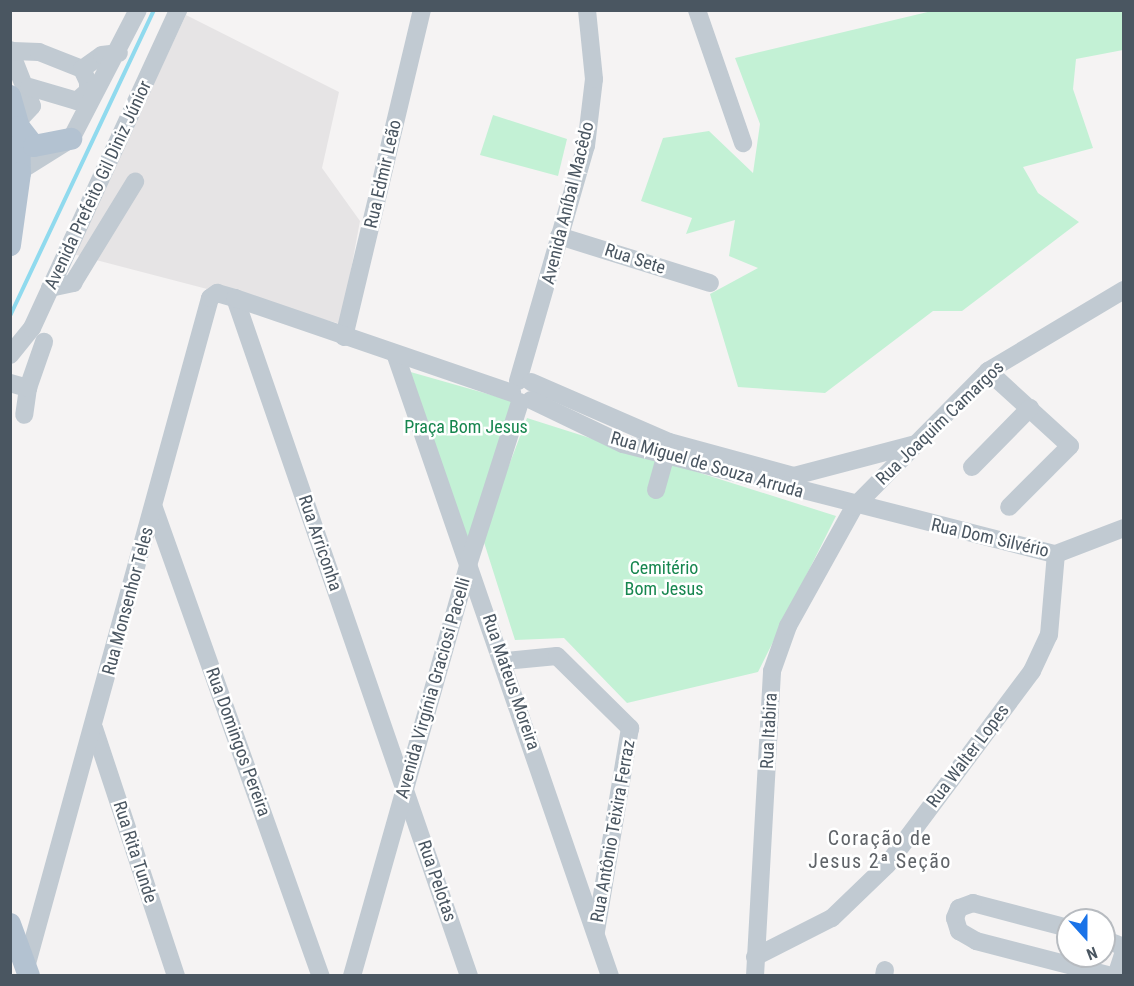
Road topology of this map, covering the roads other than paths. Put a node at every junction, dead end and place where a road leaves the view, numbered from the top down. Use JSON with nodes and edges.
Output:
{"nodes":[{"id":1,"x":138,"y":10,"type":"edge"},
{"id":2,"x":178,"y":10,"type":"edge"},
{"id":3,"x":422,"y":10,"type":"edge"},
{"id":4,"x":587,"y":10,"type":"edge"},
{"id":5,"x":697,"y":10,"type":"edge"},
{"id":6,"x":12,"y":51,"type":"edge"},
{"id":7,"x":119,"y":53,"type":"junction"},
{"id":8,"x":82,"y":69,"type":"junction"},
{"id":9,"x":20,"y":92,"type":"edge"},
{"id":10,"x":18,"y":124,"type":"junction"},
{"id":11,"x":71,"y":139,"type":"junction"},
{"id":12,"x":743,"y":143,"type":"dead end"},
{"id":13,"x":15,"y":175,"type":"edge"},
{"id":14,"x":135,"y":182,"type":"dead end"},
{"id":15,"x":560,"y":236,"type":"junction"},
{"id":16,"x":10,"y":245,"type":"edge"},
{"id":17,"x":710,"y":283,"type":"dead end"},
{"id":18,"x":50,"y":288,"type":"junction"},
{"id":19,"x":1124,"y":290,"type":"edge"},
{"id":20,"x":226,"y":296,"type":"junction"},
{"id":21,"x":344,"y":337,"type":"junction"},
{"id":22,"x":44,"y":342,"type":"dead end"},
{"id":23,"x":10,"y":355,"type":"edge"},
{"id":24,"x":396,"y":356,"type":"junction"},
{"id":25,"x":993,"y":375,"type":"junction"},
{"id":26,"x":10,"y":383,"type":"edge"},
{"id":27,"x":28,"y":388,"type":"junction"},
{"id":28,"x":524,"y":390,"type":"junction"},
{"id":29,"x":1030,"y":408,"type":"junction"},
{"id":30,"x":24,"y":415,"type":"dead end"},
{"id":31,"x":918,"y":443,"type":"junction"},
{"id":32,"x":667,"y":449,"type":"junction"},
{"id":33,"x":972,"y":467,"type":"dead end"},
{"id":34,"x":656,"y":490,"type":"dead end"},
{"id":35,"x":854,"y":507,"type":"junction"},
{"id":36,"x":1009,"y":507,"type":"dead end"},
{"id":37,"x":154,"y":508,"type":"junction"},
{"id":38,"x":1124,"y":528,"type":"edge"},
{"id":39,"x":1056,"y":554,"type":"junction"},
{"id":40,"x":468,"y":565,"type":"junction"},
{"id":41,"x":506,"y":661,"type":"junction"},
{"id":42,"x":93,"y":728,"type":"junction"},
{"id":43,"x":405,"y":787,"type":"junction"},
{"id":44,"x":39,"y":911,"type":"junction"},
{"id":45,"x":11,"y":925,"type":"edge"},
{"id":46,"x":1056,"y":925,"type":"edge"},
{"id":47,"x":596,"y":933,"type":"junction"},
{"id":48,"x":1124,"y":952,"type":"edge"},
{"id":49,"x":1056,"y":961,"type":"edge"},
{"id":50,"x":755,"y":966,"type":"edge"},
{"id":51,"x":1083,"y":968,"type":"edge"},
{"id":52,"x":27,"y":971,"type":"edge"},
{"id":53,"x":176,"y":975,"type":"edge"},
{"id":54,"x":321,"y":975,"type":"edge"},
{"id":55,"x":352,"y":975,"type":"edge"},
{"id":56,"x":470,"y":975,"type":"edge"},
{"id":57,"x":610,"y":975,"type":"edge"},
{"id":58,"x":1111,"y":975,"type":"edge"},
{"id":59,"x":1116,"y":975,"type":"edge"}],
"edges":[{"from":1,"to":7,"type":"street"},
{"from":2,"to":18,"type":"street","name":"Avenida Prefeito Gil Diniz Júnior"},
{"from":3,"to":21,"type":"street","name":"Rua Edmir Leão"},
{"from":4,"to":15,"type":"street","name":"Avenida Aníbal Macêdo"},
{"from":5,"to":12,"type":"street"},
{"from":6,"to":8,"type":"street"},
{"from":6,"to":9,"type":"street"},
{"from":7,"to":8,"type":"street"},
{"from":7,"to":11,"type":"street"},
{"from":8,"to":9,"type":"street"},
{"from":9,"to":10,"type":"main road"},
{"from":10,"to":11,"type":"main road"},
{"from":10,"to":13,"type":"main road"},
{"from":11,"to":13,"type":"street"},
{"from":13,"to":16,"type":"main road"},
{"from":14,"to":18,"type":"street"},
{"from":15,"to":17,"type":"street","name":"Rua Sete"},
{"from":15,"to":28,"type":"street","name":"Avenida Aníbal Macêdo"},
{"from":18,"to":23,"type":"street","name":"Avenida Prefeito Gil Diniz Júnior"},
{"from":19,"to":25,"type":"street","name":"Rua Joaquim Camargos"},
{"from":20,"to":21,"type":"street","name":"Rua Miguel de Souza Arruda"},
{"from":20,"to":37,"type":"street","name":"Rua Monsenhor Teles"},
{"from":20,"to":43,"type":"street","name":"Rua Arriconha"},
{"from":21,"to":24,"type":"street","name":"Rua Miguel de Souza Arruda"},
{"from":22,"to":27,"type":"street"},
{"from":24,"to":28,"type":"street","name":"Rua Miguel de Souza Arruda"},
{"from":24,"to":40,"type":"street","name":"Rua Mateus Moreira"},
{"from":25,"to":29,"type":"street"},
{"from":25,"to":31,"type":"street","name":"Rua Joaquim Camargos"},
{"from":26,"to":27,"type":"street"},
{"from":27,"to":30,"type":"street"},
{"from":28,"to":32,"type":"street","name":"Rua Miguel de Souza Arruda"},
{"from":28,"to":40,"type":"street","name":"Avenida Virgínia Graciosi Pacelli"},
{"from":29,"to":33,"type":"street"},
{"from":29,"to":36,"type":"street"},
{"from":31,"to":32,"type":"street","name":"Rua Miguel de Souza Arruda"},
{"from":31,"to":35,"type":"street","name":"Rua Joaquim Camargos"},
{"from":32,"to":34,"type":"street"},
{"from":32,"to":35,"type":"street","name":"Rua Miguel de Souza Arruda"},
{"from":35,"to":39,"type":"street","name":"Rua Dom Silvério"},
{"from":35,"to":50,"type":"street","name":"Rua Itabira"},
{"from":37,"to":42,"type":"street","name":"Rua Monsenhor Teles"},
{"from":37,"to":54,"type":"street","name":"Rua Domingos Pereira"},
{"from":38,"to":39,"type":"street","name":"Rua Dom Silvério"},
{"from":39,"to":50,"type":"street","name":"Rua Walter Lopes"},
{"from":40,"to":41,"type":"street","name":"Rua Mateus Moreira"},
{"from":40,"to":43,"type":"street","name":"Avenida Virgínia Graciosi Pacelli"},
{"from":41,"to":47,"type":"street","name":"Rua Mateus Moreira"},
{"from":41,"to":47,"type":"street","name":"Rua Antônio Teixira Ferraz"},
{"from":42,"to":44,"type":"street","name":"Rua Monsenhor Teles"},
{"from":42,"to":53,"type":"street","name":"Rua Rita Tunde"},
{"from":43,"to":55,"type":"street","name":"Avenida Virgínia Graciosi Pacelli"},
{"from":43,"to":56,"type":"street","name":"Rua Pelotas"},
{"from":44,"to":45,"type":"street"},
{"from":44,"to":52,"type":"street","name":"Rua Monsenhor Teles"},
{"from":45,"to":52,"type":"main road"},
{"from":46,"to":49,"type":"street"},
{"from":47,"to":57,"type":"street","name":"Rua Mateus Moreira"},
{"from":48,"to":59,"type":"street"},
{"from":51,"to":58,"type":"street"}]}
